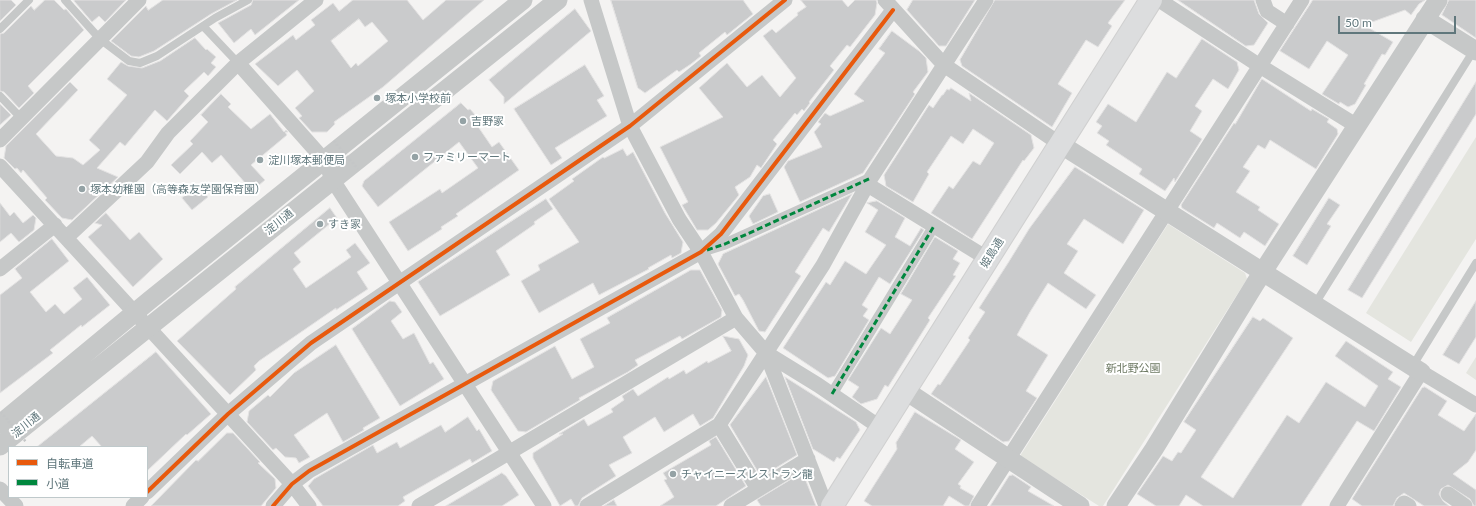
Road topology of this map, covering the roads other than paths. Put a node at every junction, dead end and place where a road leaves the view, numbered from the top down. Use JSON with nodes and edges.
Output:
{"nodes":[{"id":1,"x":65,"y":0,"type":"edge"},
{"id":2,"x":139,"y":0,"type":"edge"},
{"id":3,"x":248,"y":0,"type":"edge"},
{"id":4,"x":316,"y":0,"type":"edge"},
{"id":5,"x":522,"y":0,"type":"edge"},
{"id":6,"x":558,"y":0,"type":"edge"},
{"id":7,"x":590,"y":0,"type":"edge"},
{"id":8,"x":785,"y":0,"type":"edge"},
{"id":9,"x":986,"y":0,"type":"edge"},
{"id":10,"x":1151,"y":0,"type":"edge"},
{"id":11,"x":1159,"y":0,"type":"edge"},
{"id":12,"x":1263,"y":0,"type":"edge"},
{"id":13,"x":1302,"y":0,"type":"edge"},
{"id":14,"x":1438,"y":0,"type":"edge"},
{"id":15,"x":24,"y":2,"type":"edge"},
{"id":16,"x":890,"y":5,"type":"edge"},
{"id":17,"x":535,"y":19,"type":"junction"},
{"id":18,"x":1425,"y":19,"type":"junction"},
{"id":19,"x":1287,"y":24,"type":"junction"},
{"id":20,"x":204,"y":27,"type":"junction"},
{"id":21,"x":0,"y":29,"type":"edge"},
{"id":22,"x":100,"y":39,"type":"junction"},
{"id":23,"x":1475,"y":50,"type":"edge"},
{"id":24,"x":238,"y":63,"type":"junction"},
{"id":25,"x":944,"y":65,"type":"junction"},
{"id":26,"x":1260,"y":66,"type":"junction"},
{"id":27,"x":0,"y":96,"type":"edge"},
{"id":28,"x":22,"y":119,"type":"junction"},
{"id":29,"x":630,"y":126,"type":"junction"},
{"id":30,"x":1357,"y":126,"type":"junction"},
{"id":31,"x":0,"y":140,"type":"edge"},
{"id":32,"x":1060,"y":144,"type":"junction"},
{"id":33,"x":325,"y":160,"type":"junction"},
{"id":34,"x":0,"y":166,"type":"edge"},
{"id":35,"x":332,"y":179,"type":"junction"},
{"id":36,"x":870,"y":182,"type":"junction"},
{"id":37,"x":1166,"y":212,"type":"junction"},
{"id":38,"x":55,"y":225,"type":"junction"},
{"id":39,"x":934,"y":226,"type":"junction"},
{"id":40,"x":67,"y":237,"type":"junction"},
{"id":41,"x":701,"y":252,"type":"junction"},
{"id":42,"x":988,"y":259,"type":"junction"},
{"id":43,"x":1476,"y":263,"type":"edge"},
{"id":44,"x":0,"y":270,"type":"edge"},
{"id":45,"x":1264,"y":272,"type":"junction"},
{"id":46,"x":398,"y":283,"type":"junction"},
{"id":47,"x":1315,"y":304,"type":"junction"},
{"id":48,"x":135,"y":312,"type":"junction"},
{"id":49,"x":736,"y":318,"type":"junction"},
{"id":50,"x":149,"y":328,"type":"junction"},
{"id":51,"x":766,"y":353,"type":"junction"},
{"id":52,"x":1416,"y":370,"type":"junction"},
{"id":53,"x":466,"y":383,"type":"junction"},
{"id":54,"x":906,"y":391,"type":"junction"},
{"id":55,"x":832,"y":394,"type":"junction"},
{"id":56,"x":1476,"y":405,"type":"edge"},
{"id":57,"x":228,"y":414,"type":"junction"},
{"id":58,"x":1,"y":418,"type":"edge"},
{"id":59,"x":719,"y":425,"type":"junction"},
{"id":60,"x":881,"y":428,"type":"junction"},
{"id":61,"x":0,"y":446,"type":"edge"},
{"id":62,"x":509,"y":452,"type":"junction"},
{"id":63,"x":808,"y":459,"type":"junction"},
{"id":64,"x":1007,"y":459,"type":"junction"},
{"id":65,"x":292,"y":484,"type":"junction"},
{"id":66,"x":0,"y":489,"type":"edge"},
{"id":67,"x":758,"y":489,"type":"junction"},
{"id":68,"x":148,"y":491,"type":"edge"},
{"id":69,"x":1448,"y":494,"type":"dead end"},
{"id":70,"x":8,"y":498,"type":"edge"},
{"id":71,"x":8,"y":498,"type":"edge"},
{"id":72,"x":141,"y":498,"type":"edge"},
{"id":73,"x":16,"y":506,"type":"edge"},
{"id":74,"x":133,"y":506,"type":"edge"},
{"id":75,"x":273,"y":506,"type":"edge"},
{"id":76,"x":309,"y":506,"type":"edge"},
{"id":77,"x":419,"y":506,"type":"edge"},
{"id":78,"x":544,"y":506,"type":"edge"},
{"id":79,"x":587,"y":506,"type":"edge"},
{"id":80,"x":731,"y":506,"type":"edge"},
{"id":81,"x":826,"y":506,"type":"edge"},
{"id":82,"x":832,"y":506,"type":"edge"},
{"id":83,"x":978,"y":506,"type":"edge"},
{"id":84,"x":1080,"y":506,"type":"edge"},
{"id":85,"x":1116,"y":506,"type":"edge"},
{"id":86,"x":1337,"y":506,"type":"edge"},
{"id":87,"x":1402,"y":506,"type":"edge"},
{"id":88,"x":1410,"y":506,"type":"edge"},
{"id":89,"x":1465,"y":506,"type":"edge"}],
"edges":[{"from":1,"to":22,"type":"lane"},
{"from":2,"to":22,"type":"street"},
{"from":3,"to":20,"type":"lane"},
{"from":4,"to":24,"type":"street"},
{"from":5,"to":17,"type":"street"},
{"from":5,"to":33,"type":"street","name":"淀川通"},
{"from":6,"to":17,"type":"street","name":"淀川通"},
{"from":7,"to":29,"type":"street"},
{"from":8,"to":29,"type":"street"},
{"from":9,"to":25,"type":"street"},
{"from":10,"to":32,"type":"main road","name":"姫島通"},
{"from":11,"to":26,"type":"street"},
{"from":12,"to":19,"type":"street"},
{"from":13,"to":19,"type":"street"},
{"from":14,"to":18,"type":"street"},
{"from":15,"to":21,"type":"lane"},
{"from":16,"to":25,"type":"street"},
{"from":16,"to":41,"type":"street"},
{"from":17,"to":35,"type":"street","name":"淀川通"},
{"from":18,"to":23,"type":"street"},
{"from":18,"to":30,"type":"street"},
{"from":19,"to":26,"type":"street"},
{"from":20,"to":22,"type":"lane"},
{"from":20,"to":24,"type":"lane"},
{"from":22,"to":28,"type":"street"},
{"from":23,"to":47,"type":"lane"},
{"from":24,"to":33,"type":"street"},
{"from":24,"to":40,"type":"street"},
{"from":25,"to":32,"type":"street"},
{"from":25,"to":36,"type":"street"},
{"from":26,"to":30,"type":"street"},
{"from":26,"to":37,"type":"street"},
{"from":27,"to":28,"type":"lane"},
{"from":28,"to":31,"type":"street"},
{"from":29,"to":41,"type":"street"},
{"from":29,"to":46,"type":"street"},
{"from":30,"to":45,"type":"street"},
{"from":32,"to":37,"type":"street"},
{"from":32,"to":42,"type":"main road","name":"姫島通"},
{"from":33,"to":35,"type":"street"},
{"from":33,"to":48,"type":"street","name":"淀川通"},
{"from":34,"to":38,"type":"street"},
{"from":35,"to":46,"type":"street"},
{"from":35,"to":50,"type":"street","name":"淀川通"},
{"from":36,"to":39,"type":"street"},
{"from":36,"to":41,"type":"street"},
{"from":36,"to":51,"type":"street"},
{"from":37,"to":45,"type":"street"},
{"from":37,"to":64,"type":"street"},
{"from":38,"to":40,"type":"street"},
{"from":38,"to":44,"type":"street"},
{"from":39,"to":42,"type":"street"},
{"from":39,"to":55,"type":"street"},
{"from":40,"to":48,"type":"street"},
{"from":41,"to":49,"type":"street"},
{"from":41,"to":53,"type":"street"},
{"from":42,"to":54,"type":"main road","name":"姫島通"},
{"from":43,"to":52,"type":"lane"},
{"from":45,"to":47,"type":"street"},
{"from":45,"to":85,"type":"street"},
{"from":46,"to":53,"type":"street"},
{"from":46,"to":57,"type":"street"},
{"from":47,"to":52,"type":"street"},
{"from":48,"to":50,"type":"street"},
{"from":48,"to":58,"type":"street","name":"淀川通"},
{"from":49,"to":51,"type":"street"},
{"from":49,"to":62,"type":"street"},
{"from":50,"to":57,"type":"street"},
{"from":50,"to":61,"type":"street","name":"淀川通"},
{"from":51,"to":55,"type":"street"},
{"from":51,"to":59,"type":"street"},
{"from":51,"to":63,"type":"street"},
{"from":52,"to":56,"type":"street"},
{"from":52,"to":86,"type":"street"},
{"from":53,"to":62,"type":"street"},
{"from":53,"to":65,"type":"street"},
{"from":54,"to":60,"type":"main road","name":"姫島通"},
{"from":54,"to":64,"type":"street"},
{"from":55,"to":60,"type":"street"},
{"from":57,"to":65,"type":"street"},
{"from":57,"to":68,"type":"street"},
{"from":59,"to":67,"type":"street"},
{"from":59,"to":79,"type":"street"},
{"from":60,"to":82,"type":"main road","name":"姫島通"},
{"from":62,"to":77,"type":"street"},
{"from":62,"to":78,"type":"street"},
{"from":63,"to":67,"type":"street"},
{"from":63,"to":81,"type":"street"},
{"from":64,"to":83,"type":"street"},
{"from":64,"to":84,"type":"street"},
{"from":65,"to":75,"type":"street"},
{"from":65,"to":76,"type":"street"},
{"from":66,"to":71,"type":"street"},
{"from":67,"to":80,"type":"street"},
{"from":69,"to":89,"type":"street"},
{"from":70,"to":73,"type":"street"},
{"from":72,"to":74,"type":"street"},
{"from":87,"to":88,"type":"street"}]}
